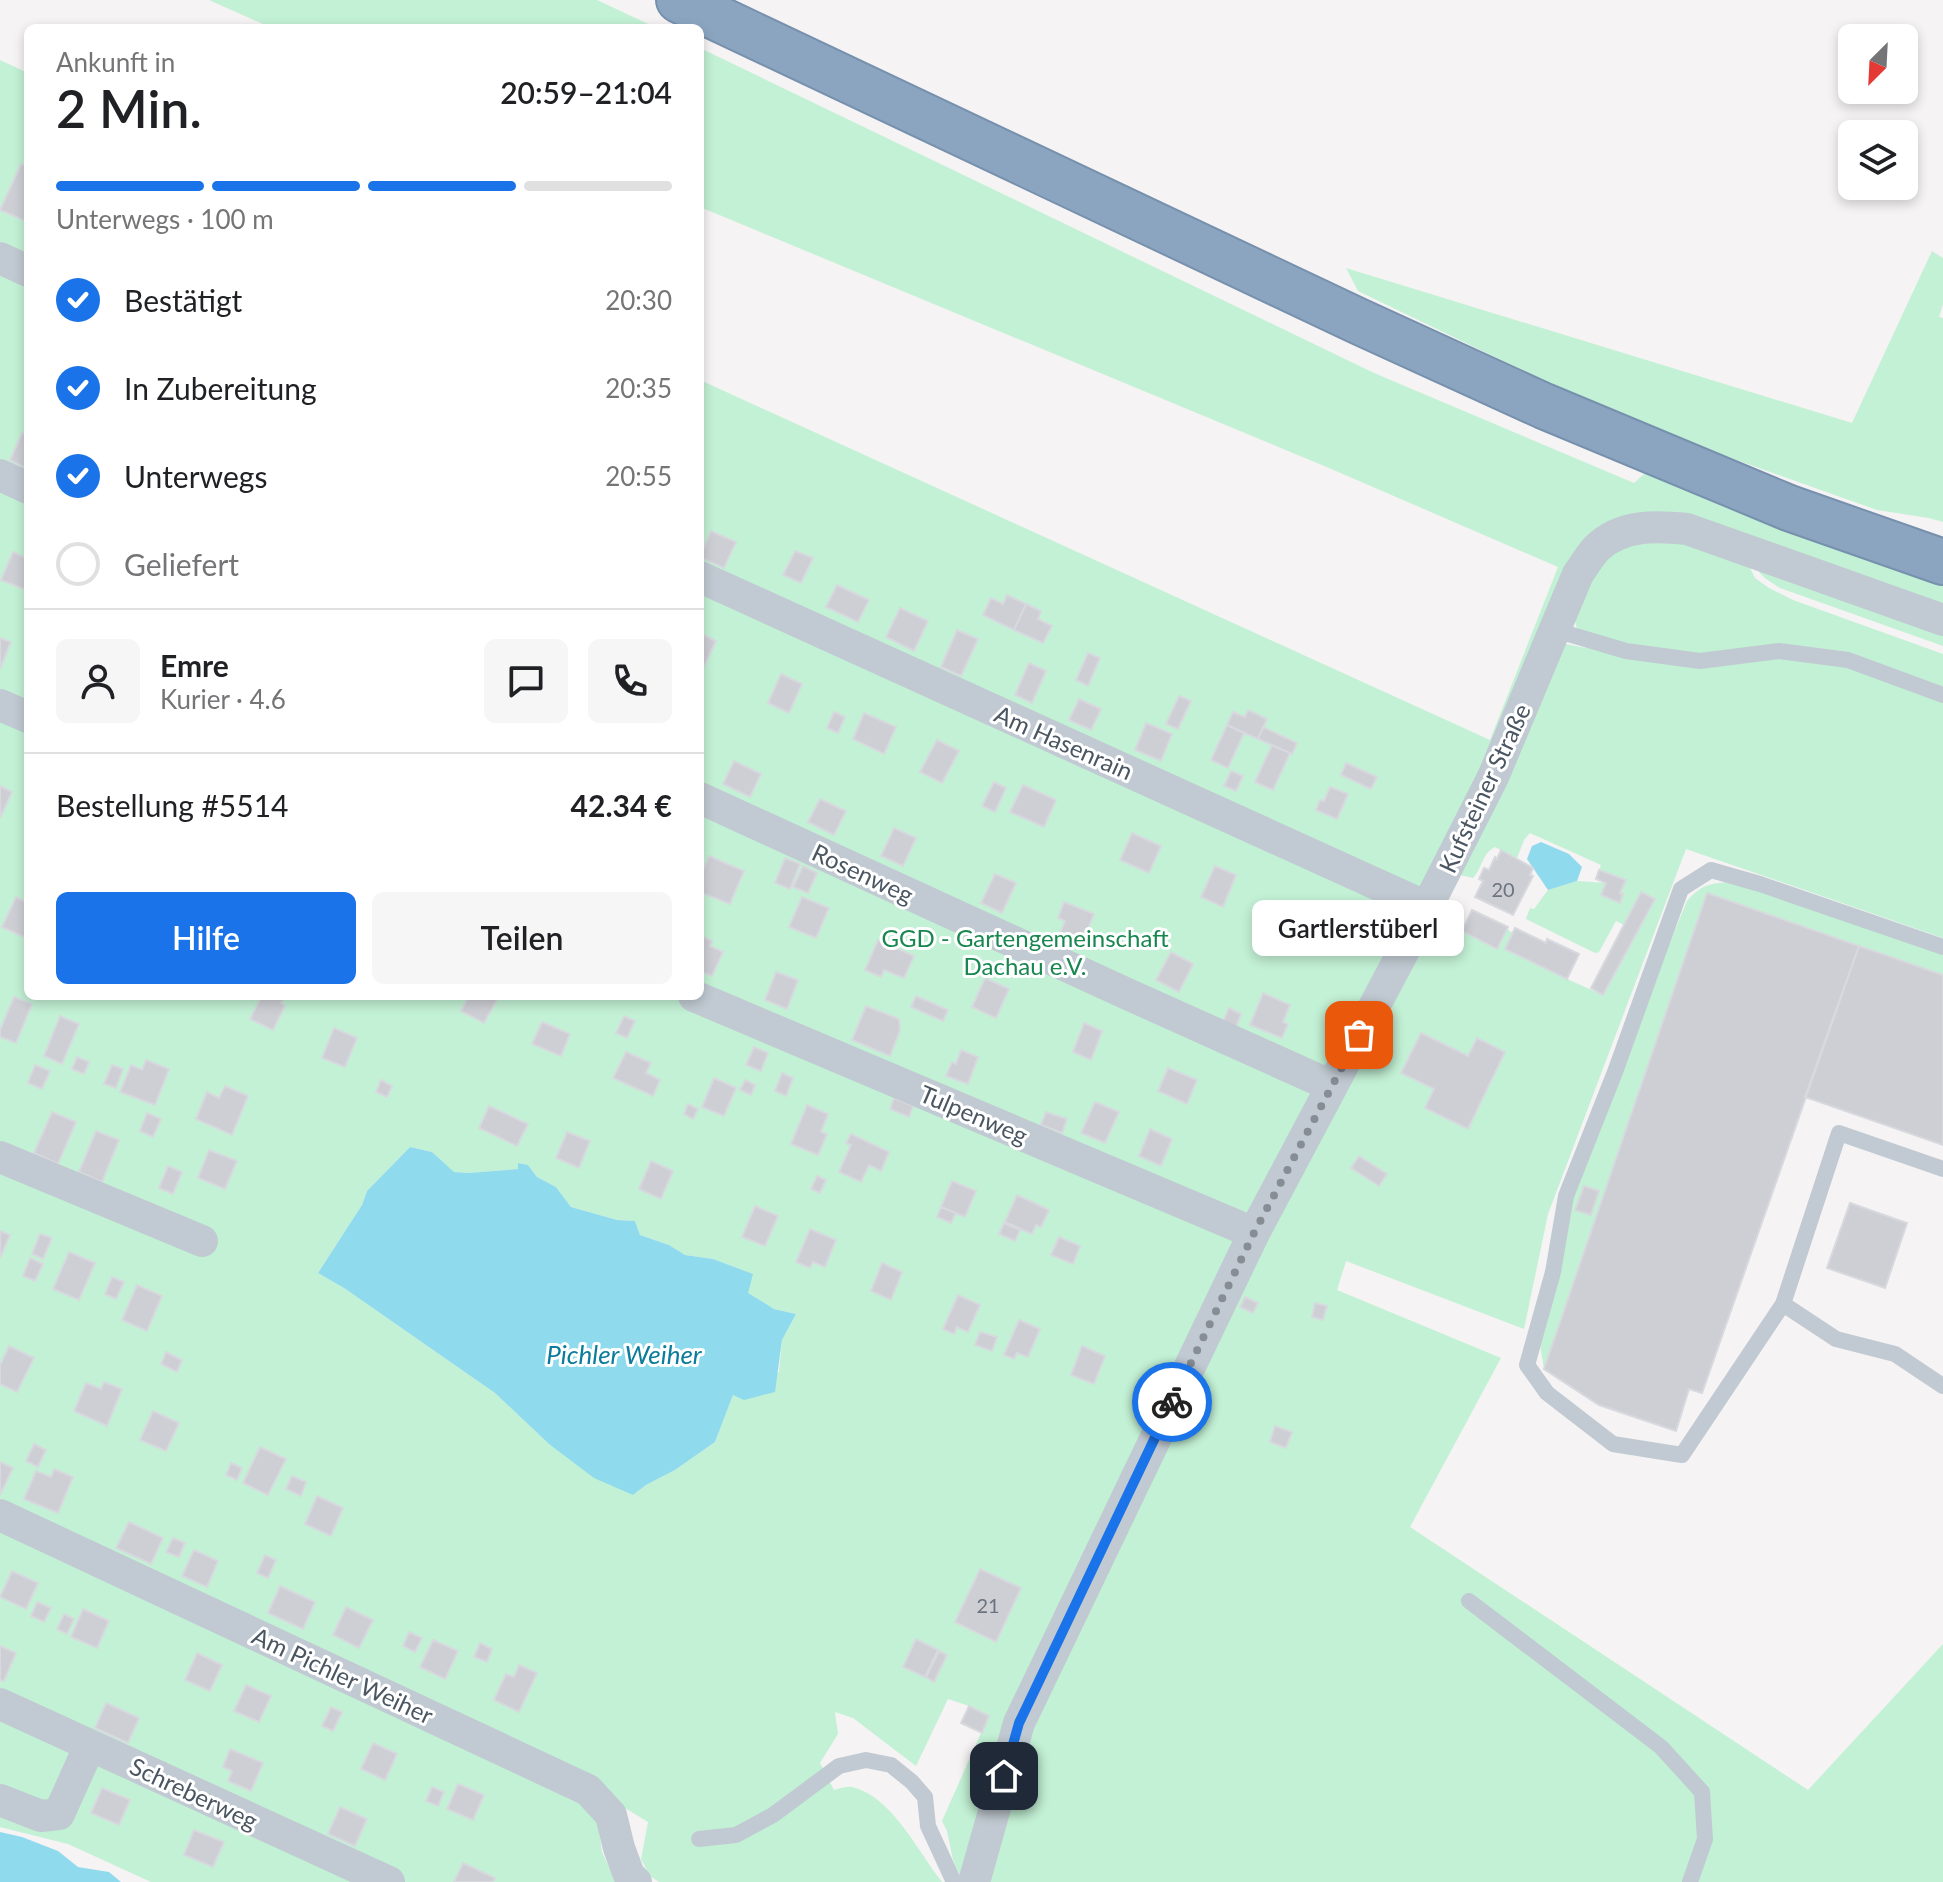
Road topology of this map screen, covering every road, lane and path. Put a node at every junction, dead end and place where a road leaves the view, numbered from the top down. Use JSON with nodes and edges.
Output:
{"nodes":[{"id":1,"x":679,"y":0,"type":"edge"},
{"id":2,"x":0,"y":258,"type":"edge"},
{"id":3,"x":24,"y":269,"type":"edge"},
{"id":4,"x":0,"y":475,"type":"edge"},
{"id":5,"x":24,"y":486,"type":"edge"},
{"id":6,"x":1943,"y":562,"type":"edge"},
{"id":7,"x":704,"y":579,"type":"edge"},
{"id":8,"x":1943,"y":620,"type":"edge"},
{"id":9,"x":1555,"y":630,"type":"junction"},
{"id":10,"x":1943,"y":695,"type":"edge"},
{"id":11,"x":0,"y":705,"type":"edge"},
{"id":12,"x":24,"y":715,"type":"edge"},
{"id":13,"x":704,"y":800,"type":"edge"},
{"id":14,"x":1427,"y":907,"type":"junction"},
{"id":15,"x":1943,"y":947,"type":"edge"},
{"id":16,"x":703,"y":1000,"type":"edge"},
{"id":17,"x":1332,"y":1086,"type":"junction"},
{"id":18,"x":0,"y":1157,"type":"edge"},
{"id":19,"x":1943,"y":1169,"type":"edge"},
{"id":20,"x":1254,"y":1233,"type":"junction"},
{"id":21,"x":202,"y":1241,"type":"dead end"},
{"id":22,"x":1783,"y":1304,"type":"junction"},
{"id":23,"x":1943,"y":1386,"type":"edge"},
{"id":24,"x":0,"y":1515,"type":"edge"},
{"id":25,"x":1469,"y":1601,"type":"dead end"},
{"id":26,"x":0,"y":1704,"type":"edge"},
{"id":27,"x":90,"y":1745,"type":"junction"},
{"id":28,"x":0,"y":1800,"type":"edge"},
{"id":29,"x":699,"y":1839,"type":"dead end"},
{"id":30,"x":389,"y":1882,"type":"edge"},
{"id":31,"x":636,"y":1882,"type":"edge"},
{"id":32,"x":954,"y":1882,"type":"edge"},
{"id":33,"x":974,"y":1882,"type":"edge"},
{"id":34,"x":1690,"y":1882,"type":"edge"}],
"edges":[{"from":1,"to":6,"type":"highway"},
{"from":2,"to":3,"type":"street"},
{"from":4,"to":5,"type":"street"},
{"from":7,"to":14,"type":"street","name":"Am Hasenrain"},
{"from":8,"to":9,"type":"street","name":"Kufsteiner Straße"},
{"from":9,"to":10,"type":"lane"},
{"from":9,"to":14,"type":"street","name":"Kufsteiner Straße"},
{"from":11,"to":12,"type":"street"},
{"from":13,"to":17,"type":"street","name":"Rosenweg"},
{"from":14,"to":17,"type":"street","name":"Kufsteiner Straße"},
{"from":15,"to":22,"type":"lane"},
{"from":16,"to":20,"type":"street","name":"Tulpenweg"},
{"from":17,"to":20,"type":"street","name":"Kufsteiner Straße"},
{"from":18,"to":21,"type":"street"},
{"from":19,"to":22,"type":"lane"},
{"from":20,"to":33,"type":"street","name":"Kufsteiner Straße"},
{"from":22,"to":23,"type":"lane"},
{"from":24,"to":31,"type":"street","name":"Am Pichler Weiher"},
{"from":25,"to":34,"type":"lane"},
{"from":26,"to":27,"type":"street","name":"Schreberweg"},
{"from":27,"to":28,"type":"street"},
{"from":27,"to":30,"type":"street","name":"Schreberweg"},
{"from":29,"to":32,"type":"lane"}]}
